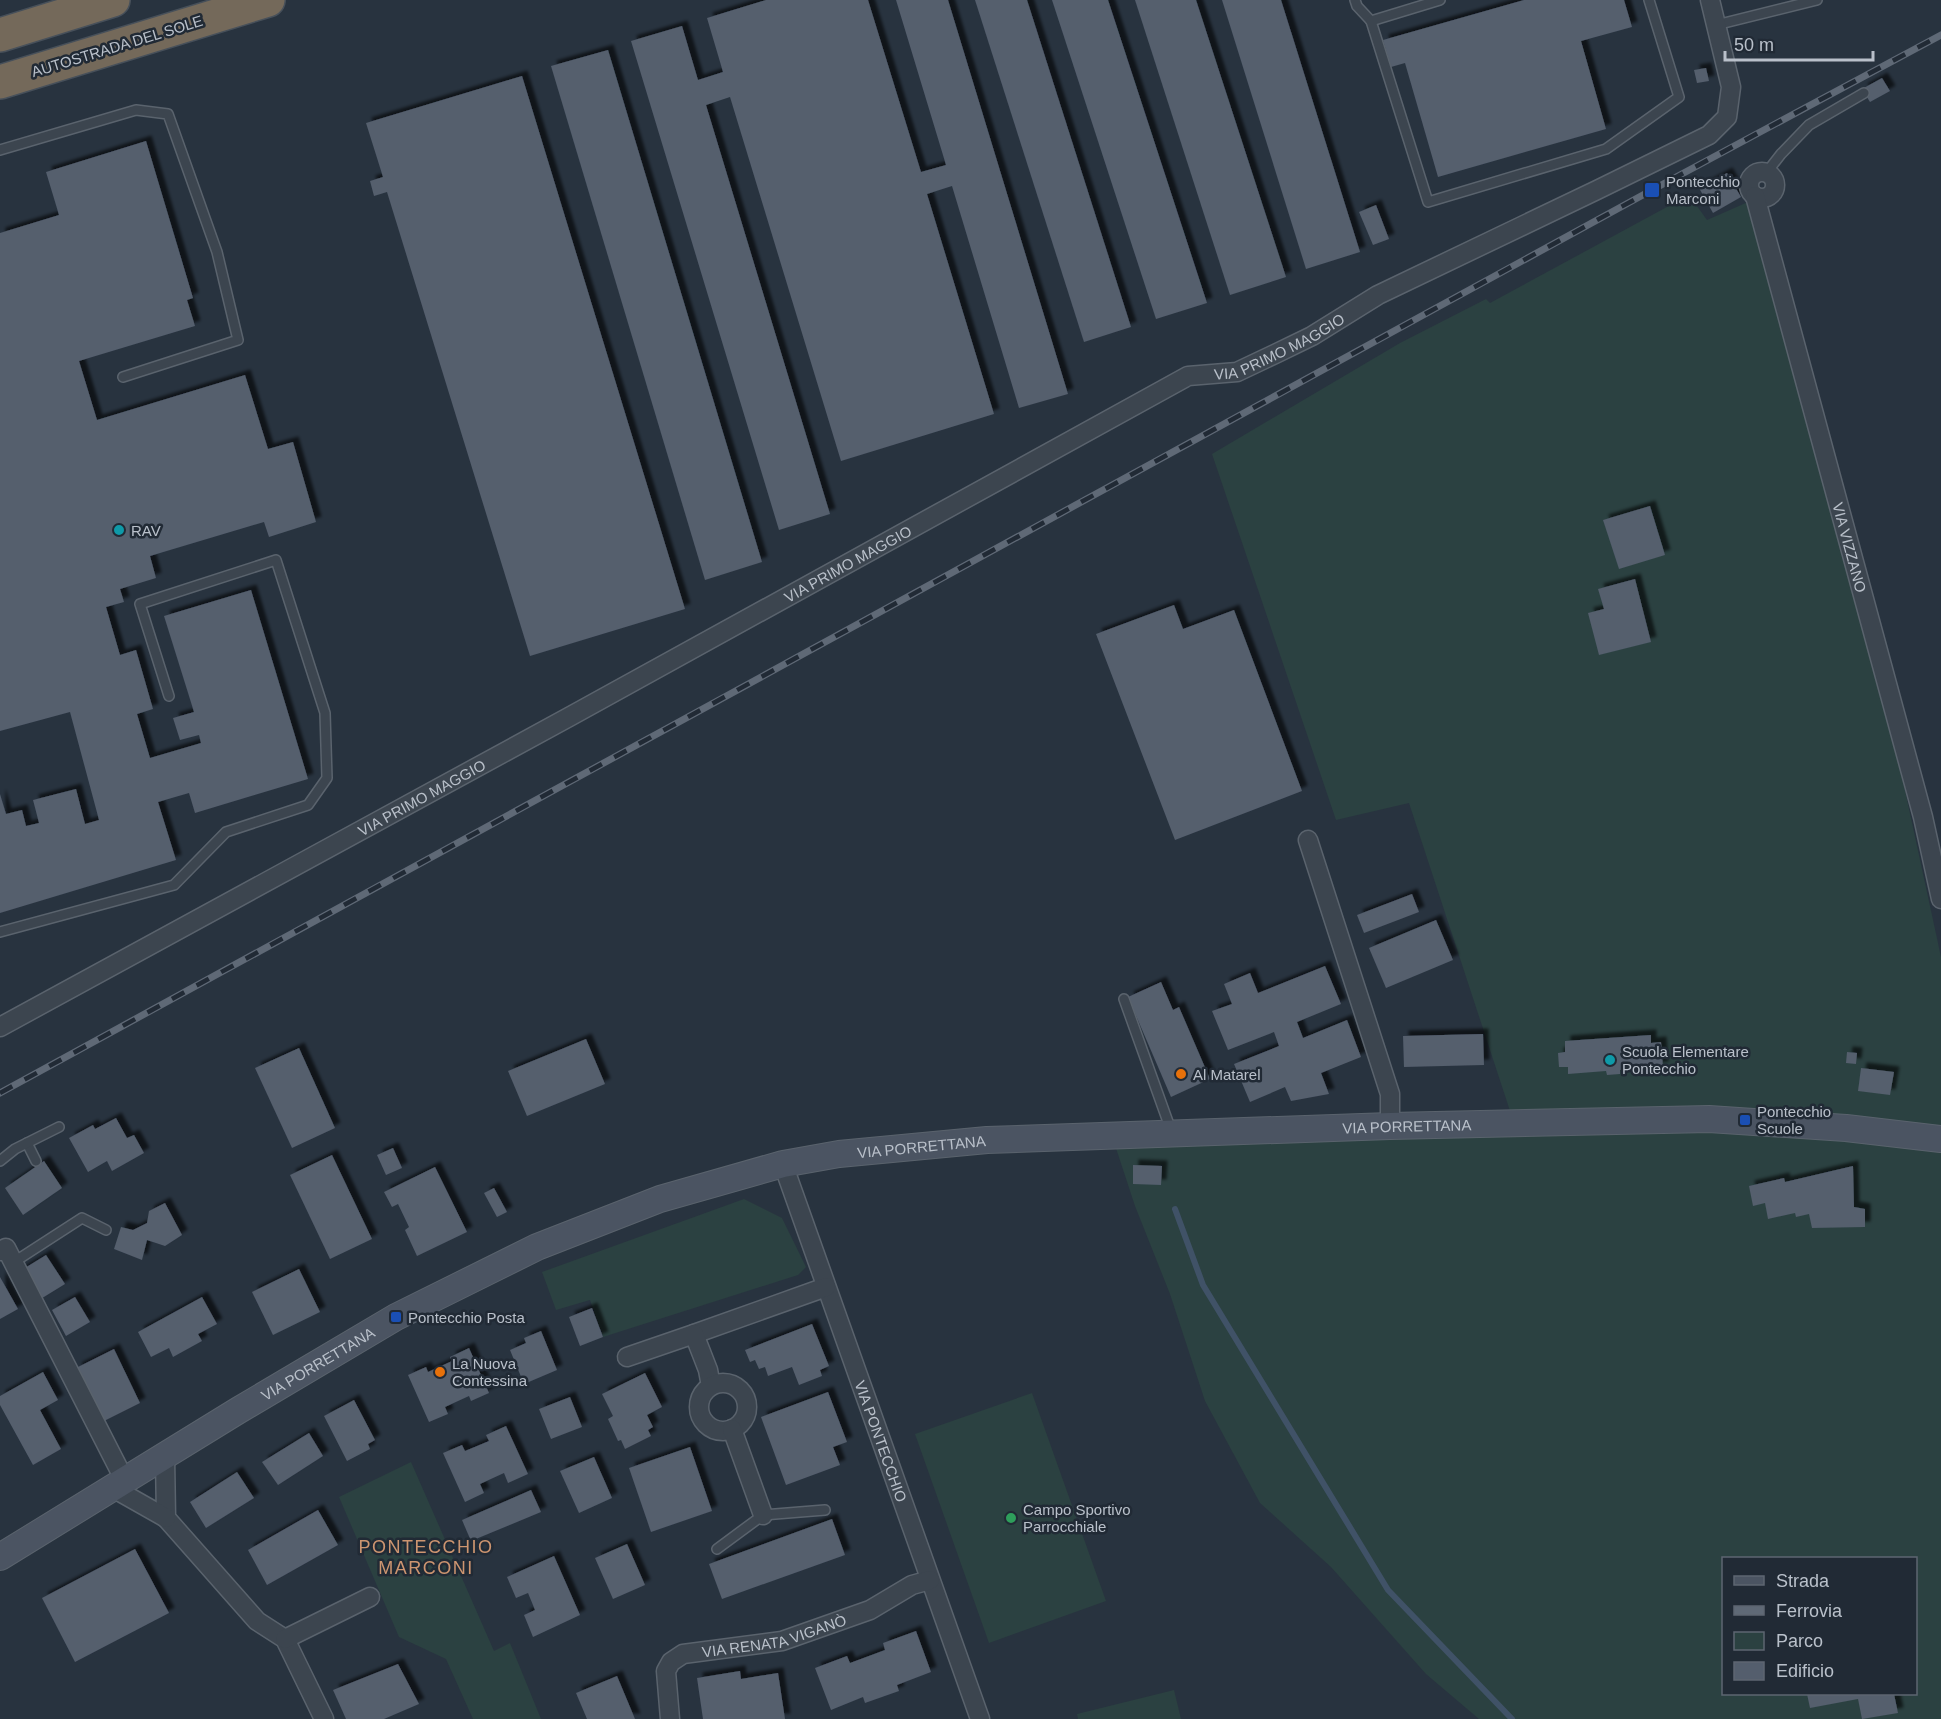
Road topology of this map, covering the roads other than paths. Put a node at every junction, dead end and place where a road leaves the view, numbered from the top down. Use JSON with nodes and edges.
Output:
{"nodes":[{"id":1,"x":113,"y":0,"type":"edge"},
{"id":2,"x":268,"y":0,"type":"edge"},
{"id":3,"x":1355,"y":0,"type":"edge"},
{"id":4,"x":1440,"y":0,"type":"edge"},
{"id":5,"x":1649,"y":0,"type":"edge"},
{"id":6,"x":1710,"y":0,"type":"edge"},
{"id":7,"x":1817,"y":0,"type":"edge"},
{"id":8,"x":1371,"y":21,"type":"junction"},
{"id":9,"x":1716,"y":25,"type":"junction"},
{"id":10,"x":0,"y":35,"type":"edge"},
{"id":11,"x":0,"y":82,"type":"edge"},
{"id":12,"x":1864,"y":93,"type":"dead end"},
{"id":13,"x":0,"y":150,"type":"edge"},
{"id":14,"x":1767,"y":172,"type":"joint"},
{"id":15,"x":123,"y":377,"type":"dead end"},
{"id":16,"x":169,"y":696,"type":"dead end"},
{"id":17,"x":1308,"y":840,"type":"dead end"},
{"id":18,"x":1941,"y":899,"type":"edge"},
{"id":19,"x":0,"y":932,"type":"edge"},
{"id":20,"x":1124,"y":999,"type":"dead end"},
{"id":21,"x":0,"y":1027,"type":"edge"},
{"id":22,"x":1390,"y":1126,"type":"junction"},
{"id":23,"x":59,"y":1127,"type":"dead end"},
{"id":24,"x":1173,"y":1134,"type":"junction"},
{"id":25,"x":1941,"y":1139,"type":"edge"},
{"id":26,"x":27,"y":1143,"type":"junction"},
{"id":27,"x":0,"y":1161,"type":"edge"},
{"id":28,"x":36,"y":1161,"type":"dead end"},
{"id":29,"x":783,"y":1164,"type":"junction"},
{"id":30,"x":106,"y":1230,"type":"dead end"},
{"id":31,"x":4,"y":1251,"type":"edge"},
{"id":32,"x":826,"y":1287,"type":"junction"},
{"id":33,"x":694,"y":1334,"type":"junction"},
{"id":34,"x":627,"y":1357,"type":"dead end"},
{"id":35,"x":711,"y":1386,"type":"junction"},
{"id":36,"x":732,"y":1429,"type":"junction"},
{"id":37,"x":165,"y":1456,"type":"junction"},
{"id":38,"x":119,"y":1484,"type":"junction"},
{"id":39,"x":825,"y":1510,"type":"dead end"},
{"id":40,"x":763,"y":1515,"type":"junction"},
{"id":41,"x":166,"y":1518,"type":"junction"},
{"id":42,"x":717,"y":1549,"type":"dead end"},
{"id":43,"x":0,"y":1557,"type":"edge"},
{"id":44,"x":930,"y":1580,"type":"junction"},
{"id":45,"x":369,"y":1597,"type":"dead end"},
{"id":46,"x":285,"y":1639,"type":"junction"},
{"id":47,"x":324,"y":1719,"type":"edge"},
{"id":48,"x":670,"y":1719,"type":"edge"},
{"id":49,"x":980,"y":1719,"type":"edge"}],
"edges":[{"from":1,"to":10,"type":"highway"},
{"from":2,"to":11,"type":"highway","name":"AUTOSTRADA DEL SOLE"},
{"from":3,"to":8,"type":"lane"},
{"from":4,"to":8,"type":"lane"},
{"from":5,"to":8,"type":"lane"},
{"from":6,"to":9,"type":"street"},
{"from":7,"to":9,"type":"lane"},
{"from":9,"to":21,"type":"street","name":"VIA PRIMO MAGGIO"},
{"from":12,"to":14,"type":"lane"},
{"from":13,"to":15,"type":"lane"},
{"from":14,"to":18,"type":"street","name":"VIA VIZZANO"},
{"from":16,"to":19,"type":"lane"},
{"from":17,"to":22,"type":"street"},
{"from":20,"to":24,"type":"lane"},
{"from":22,"to":24,"type":"main road","name":"VIA PORRETTANA"},
{"from":22,"to":25,"type":"main road","name":"VIA PORRETTANA"},
{"from":23,"to":26,"type":"lane"},
{"from":24,"to":29,"type":"main road","name":"VIA PORRETTANA"},
{"from":26,"to":27,"type":"lane"},
{"from":26,"to":28,"type":"lane"},
{"from":29,"to":32,"type":"street","name":"VIA PONTECCHIO"},
{"from":29,"to":37,"type":"main road","name":"VIA PORRETTANA"},
{"from":30,"to":31,"type":"lane"},
{"from":31,"to":38,"type":"street"},
{"from":32,"to":33,"type":"street"},
{"from":32,"to":44,"type":"street","name":"VIA PONTECCHIO"},
{"from":33,"to":34,"type":"street"},
{"from":33,"to":35,"type":"street"},
{"from":35,"to":36,"type":"street"},
{"from":35,"to":36,"type":"street"},
{"from":36,"to":40,"type":"street"},
{"from":37,"to":38,"type":"main road","name":"VIA PORRETTANA"},
{"from":37,"to":41,"type":"street"},
{"from":38,"to":41,"type":"street"},
{"from":38,"to":43,"type":"main road","name":"VIA PORRETTANA"},
{"from":39,"to":40,"type":"lane"},
{"from":40,"to":42,"type":"lane"},
{"from":41,"to":46,"type":"street"},
{"from":44,"to":48,"type":"street","name":"VIA RENATA VIGANÒ"},
{"from":44,"to":49,"type":"street","name":"VIA PONTECCHIO"},
{"from":45,"to":46,"type":"street"},
{"from":46,"to":47,"type":"street"}]}
